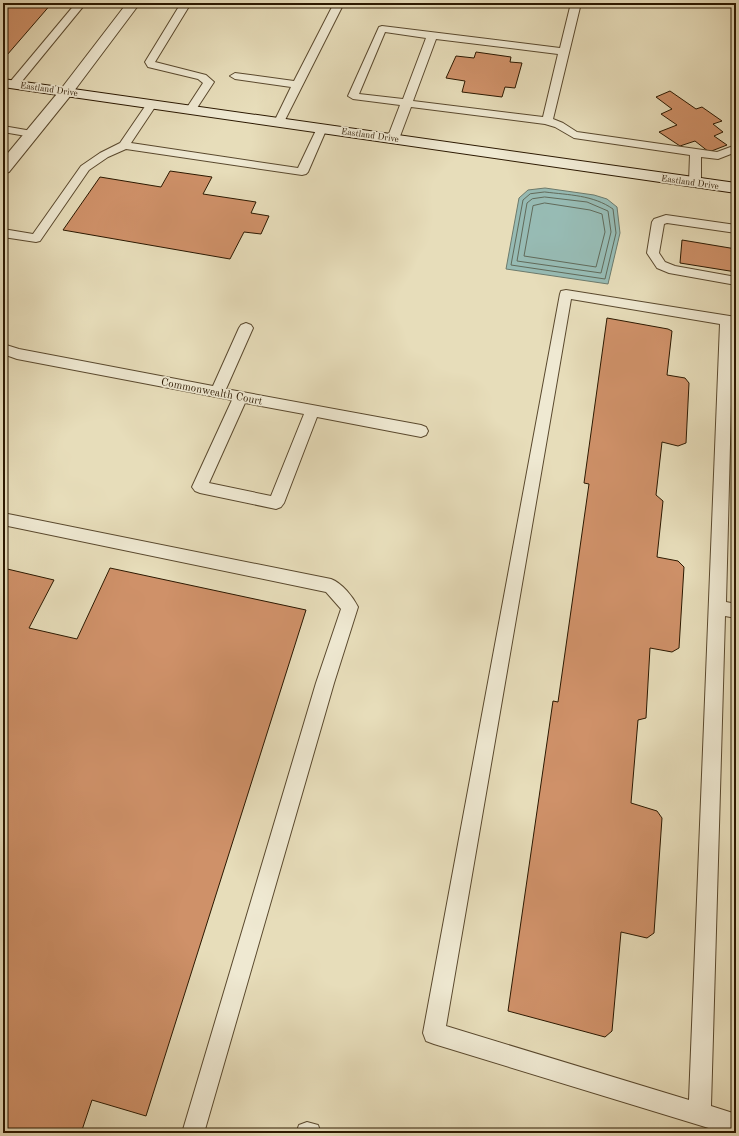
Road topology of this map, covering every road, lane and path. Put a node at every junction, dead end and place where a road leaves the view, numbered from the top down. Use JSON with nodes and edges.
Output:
{"nodes":[{"id":1,"x":81,"y":3,"type":"edge"},
{"id":2,"x":134,"y":3,"type":"edge"},
{"id":3,"x":182,"y":3,"type":"edge"},
{"id":4,"x":576,"y":3,"type":"edge"},
{"id":5,"x":337,"y":7,"type":"dead end"},
{"id":6,"x":432,"y":36,"type":"junction"},
{"id":7,"x":564,"y":52,"type":"junction"},
{"id":8,"x":235,"y":76,"type":"dead end"},
{"id":9,"x":9,"y":84,"type":"edge"},
{"id":10,"x":298,"y":85,"type":"junction"},
{"id":11,"x":66,"y":92,"type":"junction"},
{"id":12,"x":406,"y":103,"type":"junction"},
{"id":13,"x":152,"y":104,"type":"junction"},
{"id":14,"x":191,"y":109,"type":"junction"},
{"id":15,"x":547,"y":121,"type":"junction"},
{"id":16,"x":279,"y":122,"type":"junction"},
{"id":17,"x":322,"y":128,"type":"junction"},
{"id":18,"x":3,"y":129,"type":"edge"},
{"id":19,"x":32,"y":134,"type":"junction"},
{"id":20,"x":393,"y":139,"type":"junction"},
{"id":21,"x":124,"y":145,"type":"junction"},
{"id":22,"x":736,"y":148,"type":"edge"},
{"id":23,"x":696,"y":153,"type":"junction"},
{"id":24,"x":3,"y":169,"type":"edge"},
{"id":25,"x":695,"y":182,"type":"junction"},
{"id":26,"x":736,"y":188,"type":"edge"},
{"id":27,"x":736,"y":229,"type":"edge"},
{"id":28,"x":3,"y":233,"type":"edge"},
{"id":29,"x":736,"y":281,"type":"edge"},
{"id":30,"x":731,"y":321,"type":"edge"},
{"id":31,"x":246,"y":328,"type":"dead end"},
{"id":32,"x":3,"y":349,"type":"edge"},
{"id":33,"x":216,"y":392,"type":"junction"},
{"id":34,"x":240,"y":397,"type":"junction"},
{"id":35,"x":312,"y":410,"type":"junction"},
{"id":36,"x":421,"y":431,"type":"dead end"},
{"id":37,"x":3,"y":519,"type":"edge"},
{"id":38,"x":717,"y":607,"type":"junction"},
{"id":39,"x":736,"y":611,"type":"edge"},
{"id":40,"x":700,"y":1114,"type":"junction"},
{"id":41,"x":736,"y":1125,"type":"edge"},
{"id":42,"x":193,"y":1133,"type":"edge"},
{"id":43,"x":307,"y":1133,"type":"edge"},
{"id":44,"x":310,"y":1133,"type":"edge"}],
"edges":[{"from":1,"to":9,"type":"lane"},
{"from":2,"to":11,"type":"main road"},
{"from":3,"to":14,"type":"lane"},
{"from":4,"to":7,"type":"lane"},
{"from":5,"to":10,"type":"lane"},
{"from":6,"to":7,"type":"lane"},
{"from":6,"to":12,"type":"lane"},
{"from":6,"to":12,"type":"lane"},
{"from":7,"to":15,"type":"lane"},
{"from":8,"to":10,"type":"lane"},
{"from":9,"to":11,"type":"main road","name":"Eastland Drive"},
{"from":10,"to":16,"type":"lane"},
{"from":11,"to":13,"type":"main road","name":"Eastland Drive"},
{"from":11,"to":19,"type":"main road"},
{"from":12,"to":15,"type":"lane"},
{"from":12,"to":20,"type":"lane"},
{"from":13,"to":14,"type":"main road","name":"Eastland Drive"},
{"from":13,"to":21,"type":"lane"},
{"from":14,"to":16,"type":"main road","name":"Eastland Drive"},
{"from":15,"to":23,"type":"lane"},
{"from":16,"to":17,"type":"main road","name":"Eastland Drive"},
{"from":17,"to":20,"type":"main road","name":"Eastland Drive"},
{"from":17,"to":21,"type":"lane"},
{"from":18,"to":19,"type":"lane"},
{"from":19,"to":24,"type":"main road"},
{"from":20,"to":25,"type":"main road","name":"Eastland Drive"},
{"from":21,"to":28,"type":"lane"},
{"from":22,"to":23,"type":"lane"},
{"from":23,"to":25,"type":"lane"},
{"from":25,"to":26,"type":"main road","name":"Eastland Drive"},
{"from":27,"to":29,"type":"lane"},
{"from":30,"to":38,"type":"lane"},
{"from":30,"to":40,"type":"lane"},
{"from":31,"to":33,"type":"lane"},
{"from":32,"to":33,"type":"lane","name":"Commonwealth Court"},
{"from":33,"to":34,"type":"lane","name":"Commonwealth Court"},
{"from":34,"to":35,"type":"lane","name":"Commonwealth Court"},
{"from":34,"to":35,"type":"lane"},
{"from":35,"to":36,"type":"lane","name":"Commonwealth Court"},
{"from":37,"to":42,"type":"lane"},
{"from":38,"to":39,"type":"lane"},
{"from":38,"to":40,"type":"lane"},
{"from":40,"to":41,"type":"lane"},
{"from":43,"to":44,"type":"lane"}]}
